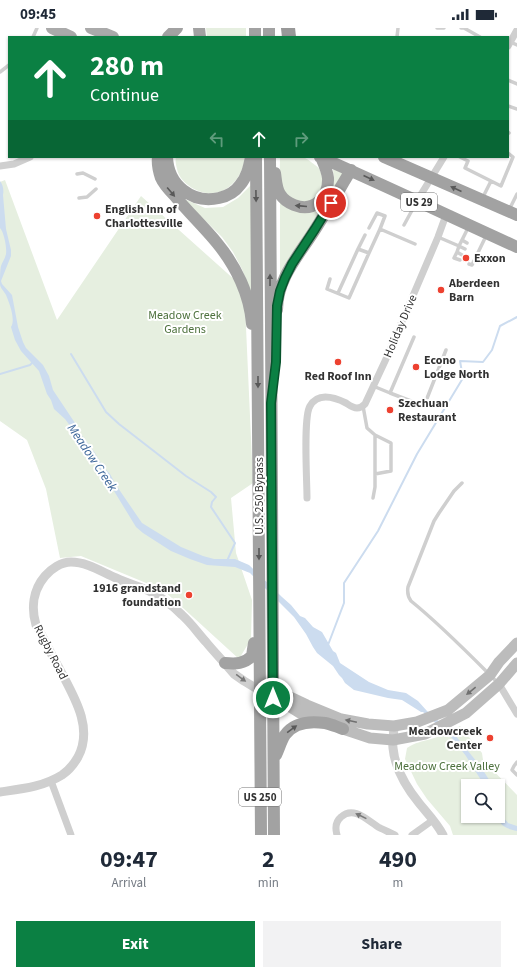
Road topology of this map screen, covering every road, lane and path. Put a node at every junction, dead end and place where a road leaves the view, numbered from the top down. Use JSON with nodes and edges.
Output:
{"nodes":[{"id":1,"x":52,"y":28,"type":"edge"},
{"id":2,"x":91,"y":28,"type":"edge"},
{"id":3,"x":177,"y":28,"type":"edge"},
{"id":4,"x":437,"y":28,"type":"edge"},
{"id":5,"x":444,"y":28,"type":"edge"},
{"id":6,"x":461,"y":28,"type":"edge"},
{"id":7,"x":517,"y":30,"type":"edge"},
{"id":8,"x":69,"y":36,"type":"edge"},
{"id":9,"x":111,"y":36,"type":"edge"},
{"id":10,"x":169,"y":36,"type":"edge"},
{"id":11,"x":478,"y":36,"type":"edge"},
{"id":12,"x":512,"y":44,"type":"edge"},
{"id":13,"x":8,"y":66,"type":"edge"},
{"id":14,"x":0,"y":72,"type":"edge"},
{"id":15,"x":509,"y":154,"type":"edge"},
{"id":16,"x":28,"y":158,"type":"edge"},
{"id":17,"x":158,"y":158,"type":"edge"},
{"id":18,"x":167,"y":158,"type":"edge"},
{"id":19,"x":251,"y":158,"type":"edge"},
{"id":20,"x":256,"y":158,"type":"edge"},
{"id":21,"x":270,"y":158,"type":"edge"},
{"id":22,"x":321,"y":158,"type":"edge"},
{"id":23,"x":322,"y":158,"type":"edge"},
{"id":24,"x":386,"y":158,"type":"edge"},
{"id":25,"x":443,"y":158,"type":"edge"},
{"id":26,"x":469,"y":159,"type":"edge"},
{"id":27,"x":0,"y":166,"type":"edge"},
{"id":28,"x":351,"y":170,"type":"junction"},
{"id":29,"x":77,"y":174,"type":"dead end"},
{"id":30,"x":431,"y":178,"type":"junction"},
{"id":31,"x":95,"y":179,"type":"dead end"},
{"id":32,"x":491,"y":181,"type":"junction"},
{"id":33,"x":96,"y":189,"type":"dead end"},
{"id":34,"x":517,"y":194,"type":"edge"},
{"id":35,"x":79,"y":198,"type":"dead end"},
{"id":36,"x":482,"y":200,"type":"junction"},
{"id":37,"x":417,"y":201,"type":"junction"},
{"id":38,"x":512,"y":213,"type":"edge"},
{"id":39,"x":446,"y":215,"type":"junction"},
{"id":40,"x":404,"y":225,"type":"dead end"},
{"id":41,"x":469,"y":225,"type":"junction"},
{"id":42,"x":369,"y":228,"type":"dead end"},
{"id":43,"x":380,"y":229,"type":"junction"},
{"id":44,"x":487,"y":234,"type":"junction"},
{"id":45,"x":365,"y":235,"type":"dead end"},
{"id":46,"x":438,"y":238,"type":"junction"},
{"id":47,"x":462,"y":240,"type":"junction"},
{"id":48,"x":467,"y":243,"type":"dead end"},
{"id":49,"x":414,"y":244,"type":"dead end"},
{"id":50,"x":459,"y":246,"type":"junction"},
{"id":51,"x":476,"y":247,"type":"dead end"},
{"id":52,"x":517,"y":247,"type":"edge"},
{"id":53,"x":358,"y":248,"type":"junction"},
{"id":54,"x":465,"y":249,"type":"dead end"},
{"id":55,"x":480,"y":249,"type":"junction"},
{"id":56,"x":456,"y":252,"type":"junction"},
{"id":57,"x":369,"y":253,"type":"junction"},
{"id":58,"x":473,"y":253,"type":"dead end"},
{"id":59,"x":478,"y":254,"type":"junction"},
{"id":60,"x":462,"y":255,"type":"dead end"},
{"id":61,"x":460,"y":260,"type":"dead end"},
{"id":62,"x":469,"y":264,"type":"dead end"},
{"id":63,"x":330,"y":279,"type":"dead end"},
{"id":64,"x":338,"y":294,"type":"junction"},
{"id":65,"x":414,"y":337,"type":"dead end"},
{"id":66,"x":446,"y":350,"type":"dead end"},
{"id":67,"x":258,"y":356,"type":"junction"},
{"id":68,"x":373,"y":386,"type":"junction"},
{"id":69,"x":390,"y":392,"type":"junction"},
{"id":70,"x":271,"y":403,"type":"junction"},
{"id":71,"x":363,"y":406,"type":"junction"},
{"id":72,"x":374,"y":435,"type":"junction"},
{"id":73,"x":374,"y":474,"type":"junction"},
{"id":74,"x":462,"y":483,"type":"dead end"},
{"id":75,"x":307,"y":498,"type":"dead end"},
{"id":76,"x":373,"y":498,"type":"dead end"},
{"id":77,"x":259,"y":623,"type":"junction"},
{"id":78,"x":517,"y":643,"type":"edge"},
{"id":79,"x":225,"y":663,"type":"junction"},
{"id":80,"x":517,"y":663,"type":"edge"},
{"id":81,"x":490,"y":675,"type":"junction"},
{"id":82,"x":499,"y":684,"type":"junction"},
{"id":83,"x":260,"y":690,"type":"junction"},
{"id":84,"x":273,"y":693,"type":"junction"},
{"id":85,"x":288,"y":696,"type":"joint"},
{"id":86,"x":517,"y":714,"type":"edge"},
{"id":87,"x":394,"y":726,"type":"junction"},
{"id":88,"x":343,"y":729,"type":"junction"},
{"id":89,"x":393,"y":740,"type":"junction"},
{"id":90,"x":274,"y":762,"type":"junction"},
{"id":91,"x":517,"y":762,"type":"edge"},
{"id":92,"x":517,"y":775,"type":"edge"},
{"id":93,"x":51,"y":780,"type":"junction"},
{"id":94,"x":0,"y":792,"type":"edge"},
{"id":95,"x":433,"y":820,"type":"junction"},
{"id":96,"x":71,"y":835,"type":"edge"},
{"id":97,"x":261,"y":835,"type":"edge"},
{"id":98,"x":274,"y":835,"type":"edge"},
{"id":99,"x":337,"y":835,"type":"edge"},
{"id":100,"x":395,"y":835,"type":"edge"},
{"id":101,"x":412,"y":835,"type":"edge"},
{"id":102,"x":443,"y":835,"type":"edge"}],
"edges":[{"from":1,"to":8,"type":"main road"},
{"from":2,"to":9,"type":"main road"},
{"from":3,"to":10,"type":"highway"},
{"from":4,"to":5,"type":"lane"},
{"from":6,"to":11,"type":"lane"},
{"from":7,"to":12,"type":"street"},
{"from":13,"to":14,"type":"lane"},
{"from":15,"to":32,"type":"lane"},
{"from":16,"to":27,"type":"street"},
{"from":17,"to":67,"type":"highway","one_way":true},
{"from":18,"to":19,"type":"highway"},
{"from":20,"to":67,"type":"highway","name":"U.S. 250 Bypass","number":"US 250","one_way":true},
{"from":22,"to":21,"type":"highway","one_way":true},
{"from":70,"to":21,"type":"highway","name":"U.S. 250 Bypass","number":"US 250","one_way":true},
{"from":23,"to":28,"type":"highway","number":"US 29"},
{"from":24,"to":30,"type":"highway","number":"US 29"},
{"from":25,"to":30,"type":"street"},
{"from":26,"to":32,"type":"lane"},
{"from":28,"to":37,"type":"highway","number":"US 29","one_way":true},
{"from":28,"to":70,"type":"highway"},
{"from":29,"to":31,"type":"lane"},
{"from":36,"to":30,"type":"highway","number":"US 29","one_way":true},
{"from":30,"to":37,"type":"street"},
{"from":32,"to":36,"type":"lane"},
{"from":33,"to":35,"type":"lane"},
{"from":34,"to":38,"type":"lane"},
{"from":36,"to":38,"type":"highway","number":"US 29"},
{"from":37,"to":39,"type":"highway","number":"US 29"},
{"from":37,"to":40,"type":"lane"},
{"from":39,"to":41,"type":"highway","number":"US 29"},
{"from":39,"to":46,"type":"street","name":"Holiday Drive"},
{"from":41,"to":44,"type":"highway","number":"US 29"},
{"from":41,"to":47,"type":"lane"},
{"from":42,"to":43,"type":"lane"},
{"from":43,"to":49,"type":"lane"},
{"from":43,"to":57,"type":"lane"},
{"from":44,"to":52,"type":"highway","number":"US 29"},
{"from":44,"to":55,"type":"lane"},
{"from":45,"to":53,"type":"lane"},
{"from":46,"to":50,"type":"lane"},
{"from":46,"to":68,"type":"street","name":"Holiday Drive"},
{"from":47,"to":48,"type":"lane"},
{"from":47,"to":50,"type":"lane"},
{"from":50,"to":54,"type":"lane"},
{"from":50,"to":56,"type":"lane"},
{"from":51,"to":55,"type":"lane"},
{"from":53,"to":57,"type":"lane"},
{"from":53,"to":64,"type":"lane"},
{"from":55,"to":59,"type":"lane"},
{"from":56,"to":60,"type":"lane"},
{"from":56,"to":61,"type":"lane"},
{"from":57,"to":64,"type":"lane"},
{"from":58,"to":59,"type":"lane"},
{"from":59,"to":62,"type":"lane"},
{"from":63,"to":64,"type":"lane"},
{"from":65,"to":69,"type":"lane"},
{"from":66,"to":69,"type":"lane"},
{"from":67,"to":77,"type":"highway","name":"U.S. 250 Bypass","number":"US 250","one_way":true},
{"from":68,"to":69,"type":"lane"},
{"from":68,"to":71,"type":"street","name":"Holiday Drive"},
{"from":70,"to":84,"type":"highway","name":"U.S. 250 Bypass","number":"US 250"},
{"from":71,"to":72,"type":"lane"},
{"from":71,"to":75,"type":"street"},
{"from":72,"to":73,"type":"lane"},
{"from":72,"to":73,"type":"lane"},
{"from":73,"to":76,"type":"lane"},
{"from":74,"to":81,"type":"lane"},
{"from":77,"to":79,"type":"highway"},
{"from":77,"to":83,"type":"highway","name":"U.S. 250 Bypass","number":"US 250"},
{"from":78,"to":81,"type":"main road"},
{"from":79,"to":83,"type":"street","name":"Rugby Road","one_way":true},
{"from":79,"to":93,"type":"street","name":"Rugby Road"},
{"from":80,"to":82,"type":"main road"},
{"from":81,"to":82,"type":"lane"},
{"from":81,"to":87,"type":"main road","one_way":true},
{"from":82,"to":86,"type":"street"},
{"from":82,"to":89,"type":"main road"},
{"from":83,"to":84,"type":"highway"},
{"from":83,"to":97,"type":"highway","name":"U.S. 250 Bypass","number":"US 250"},
{"from":84,"to":85,"type":"highway"},
{"from":84,"to":88,"type":"main road"},
{"from":84,"to":90,"type":"highway","name":"U.S. 250 Bypass","number":"US 250"},
{"from":87,"to":85,"type":"main road","one_way":true},
{"from":87,"to":89,"type":"street"},
{"from":88,"to":89,"type":"main road"},
{"from":90,"to":88,"type":"highway","one_way":true},
{"from":89,"to":95,"type":"street"},
{"from":90,"to":98,"type":"highway","name":"U.S. 250 Bypass","number":"US 250"},
{"from":91,"to":92,"type":"lane"},
{"from":93,"to":94,"type":"street","name":"Rugby Road"},
{"from":93,"to":96,"type":"street"},
{"from":95,"to":101,"type":"street"},
{"from":95,"to":102,"type":"street"},
{"from":100,"to":99,"type":"street","one_way":true}]}
